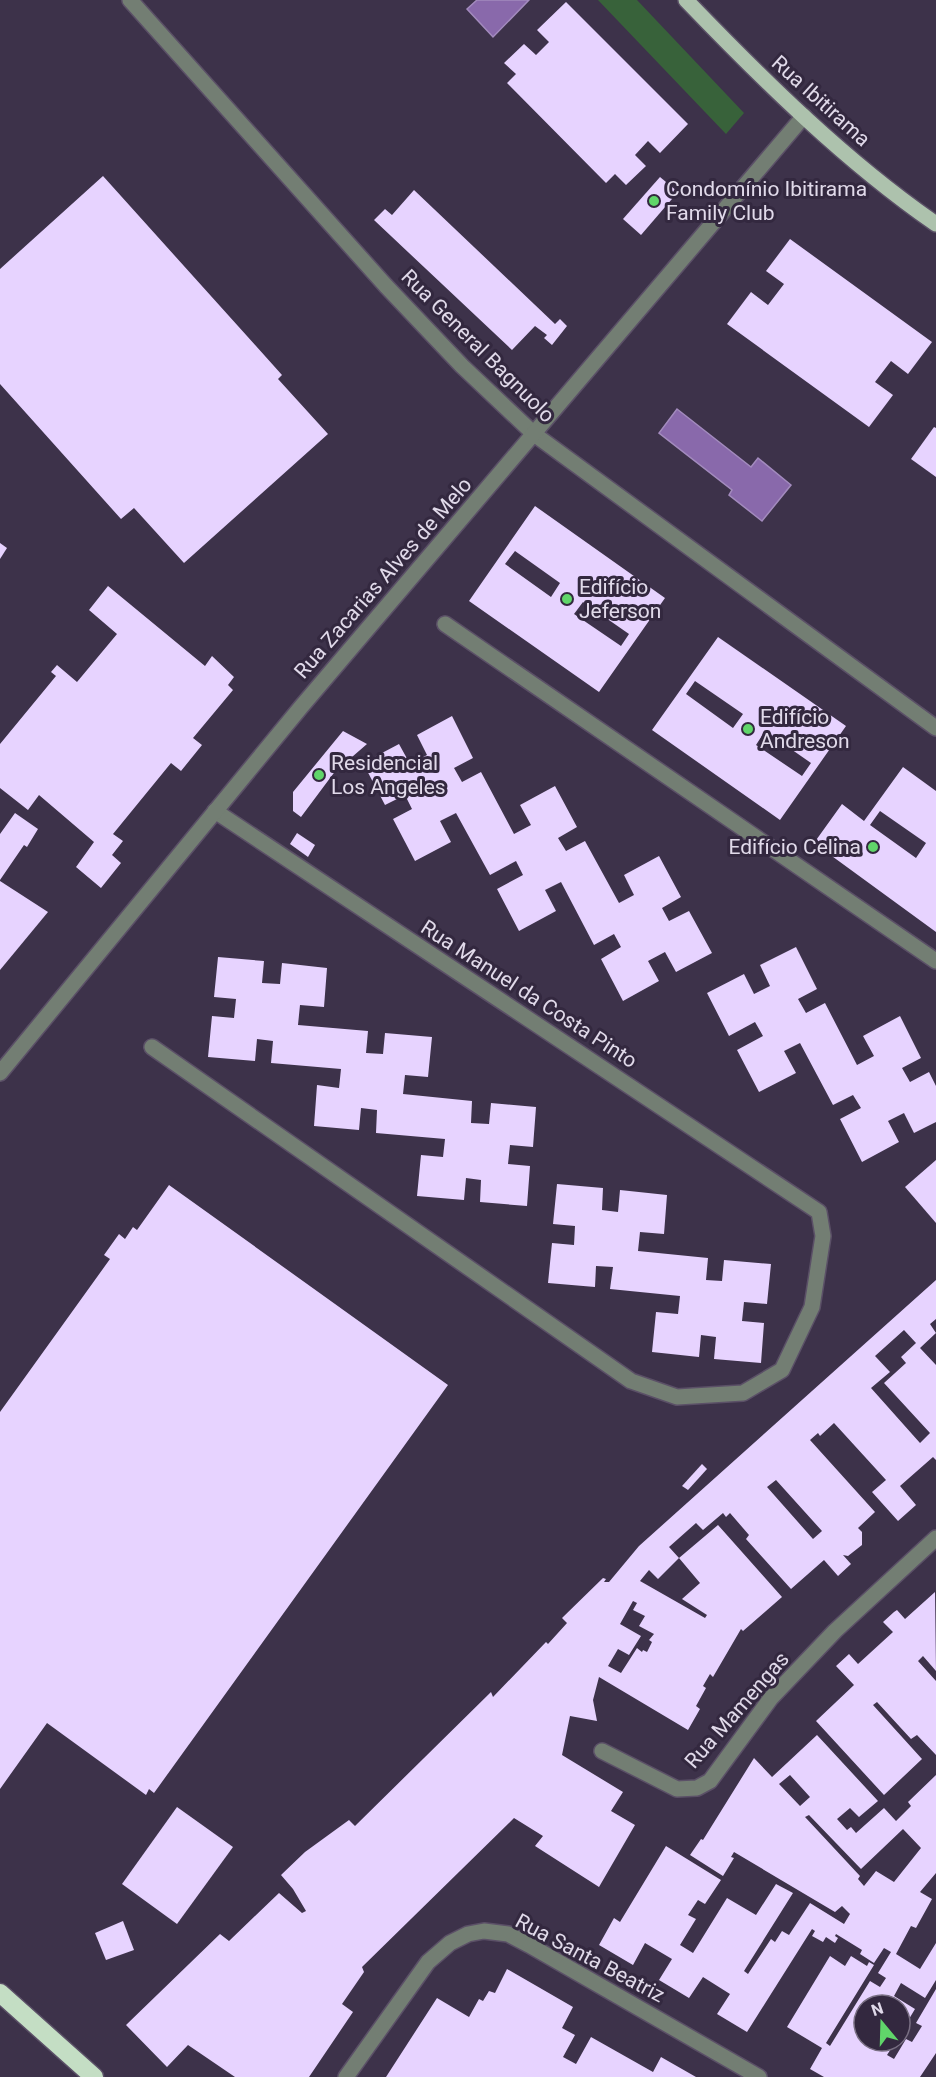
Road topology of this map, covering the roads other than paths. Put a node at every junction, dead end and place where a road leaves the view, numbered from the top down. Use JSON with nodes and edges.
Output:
{"nodes":[{"id":1,"x":130,"y":0,"type":"edge"},
{"id":2,"x":686,"y":0,"type":"edge"},
{"id":3,"x":804,"y":116,"type":"junction"},
{"id":4,"x":936,"y":224,"type":"edge"},
{"id":5,"x":534,"y":434,"type":"junction"},
{"id":6,"x":445,"y":624,"type":"dead end"},
{"id":7,"x":936,"y":728,"type":"edge"},
{"id":8,"x":214,"y":811,"type":"junction"},
{"id":9,"x":936,"y":961,"type":"edge"},
{"id":10,"x":152,"y":1047,"type":"dead end"},
{"id":11,"x":0,"y":1073,"type":"edge"},
{"id":12,"x":936,"y":1538,"type":"edge"},
{"id":13,"x":602,"y":1752,"type":"dead end"},
{"id":14,"x":0,"y":1993,"type":"edge"},
{"id":15,"x":94,"y":2077,"type":"edge"},
{"id":16,"x":346,"y":2077,"type":"edge"},
{"id":17,"x":759,"y":2077,"type":"edge"}],
"edges":[{"from":1,"to":5,"type":"street","name":"Rua General Bagnuolo"},
{"from":2,"to":3,"type":"main road","name":"Rua Ibitirama"},
{"from":3,"to":4,"type":"main road","name":"Rua Ibitirama"},
{"from":3,"to":5,"type":"street","name":"Rua Zacarias Alves de Melo"},
{"from":5,"to":7,"type":"street","name":"Rua General Bagnuolo"},
{"from":5,"to":8,"type":"street","name":"Rua Zacarias Alves de Melo"},
{"from":6,"to":9,"type":"street"},
{"from":8,"to":10,"type":"street","name":"Rua Manuel da Costa Pinto"},
{"from":8,"to":11,"type":"street","name":"Rua Zacarias Alves de Melo"},
{"from":12,"to":13,"type":"street","name":"Rua Mamengas"},
{"from":14,"to":15,"type":"highway"},
{"from":16,"to":17,"type":"street","name":"Rua Santa Beatriz"}]}
